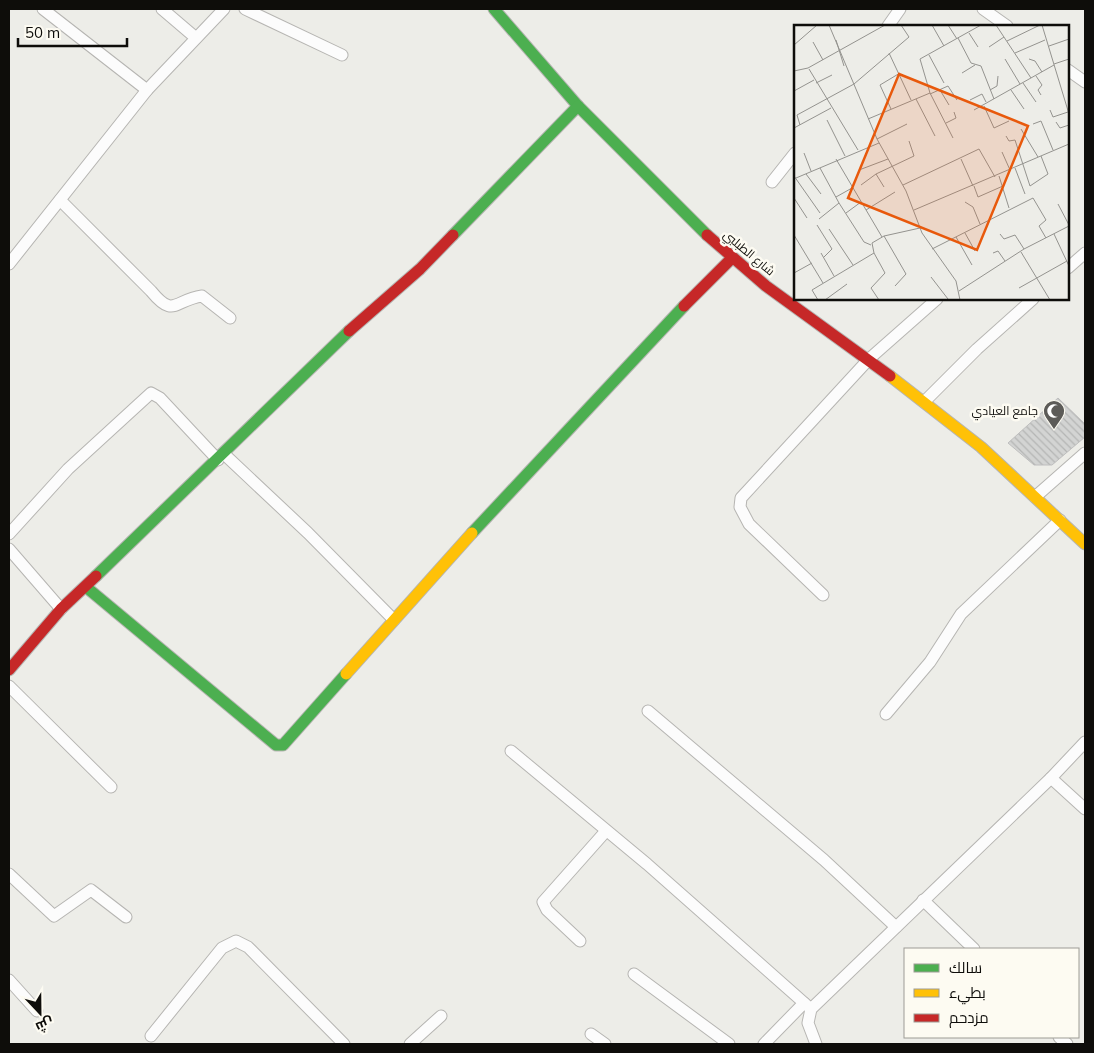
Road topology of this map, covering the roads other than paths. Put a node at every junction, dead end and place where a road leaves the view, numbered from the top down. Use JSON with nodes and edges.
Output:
{"nodes":[{"id":1,"x":44,"y":9,"type":"edge"},
{"id":2,"x":162,"y":9,"type":"edge"},
{"id":3,"x":224,"y":9,"type":"edge"},
{"id":4,"x":245,"y":9,"type":"edge"},
{"id":5,"x":494,"y":9,"type":"edge"},
{"id":6,"x":900,"y":9,"type":"edge"},
{"id":7,"x":989,"y":11,"type":"edge"},
{"id":8,"x":889,"y":25,"type":"edge"},
{"id":9,"x":1006,"y":25,"type":"edge"},
{"id":10,"x":196,"y":38,"type":"junction"},
{"id":11,"x":342,"y":55,"type":"dead end"},
{"id":12,"x":1069,"y":71,"type":"edge"},
{"id":13,"x":1085,"y":82,"type":"edge"},
{"id":14,"x":147,"y":90,"type":"junction"},
{"id":15,"x":578,"y":106,"type":"junction"},
{"id":16,"x":794,"y":154,"type":"edge"},
{"id":17,"x":772,"y":182,"type":"dead end"},
{"id":18,"x":60,"y":200,"type":"junction"},
{"id":19,"x":1085,"y":253,"type":"edge"},
{"id":20,"x":732,"y":258,"type":"junction"},
{"id":21,"x":9,"y":264,"type":"edge"},
{"id":22,"x":1069,"y":267,"type":"edge"},
{"id":23,"x":936,"y":300,"type":"edge"},
{"id":24,"x":1032,"y":300,"type":"edge"},
{"id":25,"x":230,"y":318,"type":"dead end"},
{"id":26,"x":869,"y":360,"type":"junction"},
{"id":27,"x":924,"y":402,"type":"junction"},
{"id":28,"x":1085,"y":452,"type":"edge"},
{"id":29,"x":221,"y":457,"type":"junction"},
{"id":30,"x":1035,"y":497,"type":"junction"},
{"id":31,"x":1060,"y":520,"type":"junction"},
{"id":32,"x":9,"y":534,"type":"edge"},
{"id":33,"x":1085,"y":544,"type":"edge"},
{"id":34,"x":9,"y":549,"type":"edge"},
{"id":35,"x":86,"y":587,"type":"junction"},
{"id":36,"x":824,"y":594,"type":"dead end"},
{"id":37,"x":61,"y":609,"type":"junction"},
{"id":38,"x":394,"y":620,"type":"junction"},
{"id":39,"x":9,"y":670,"type":"edge"},
{"id":40,"x":9,"y":686,"type":"edge"},
{"id":41,"x":648,"y":711,"type":"dead end"},
{"id":42,"x":886,"y":714,"type":"dead end"},
{"id":43,"x":1085,"y":742,"type":"edge"},
{"id":44,"x":511,"y":752,"type":"dead end"},
{"id":45,"x":1051,"y":778,"type":"junction"},
{"id":46,"x":112,"y":787,"type":"dead end"},
{"id":47,"x":1085,"y":809,"type":"edge"},
{"id":48,"x":606,"y":831,"type":"junction"},
{"id":49,"x":9,"y":874,"type":"edge"},
{"id":50,"x":924,"y":900,"type":"junction"},
{"id":51,"x":126,"y":917,"type":"dead end"},
{"id":52,"x":896,"y":927,"type":"junction"},
{"id":53,"x":580,"y":940,"type":"dead end"},
{"id":54,"x":973,"y":948,"type":"edge"},
{"id":55,"x":634,"y":974,"type":"dead end"},
{"id":56,"x":9,"y":980,"type":"edge"},
{"id":57,"x":807,"y":1006,"type":"junction"},
{"id":58,"x":37,"y":1011,"type":"dead end"},
{"id":59,"x":441,"y":1016,"type":"dead end"},
{"id":60,"x":591,"y":1034,"type":"dead end"},
{"id":61,"x":151,"y":1036,"type":"dead end"},
{"id":62,"x":344,"y":1044,"type":"edge"},
{"id":63,"x":410,"y":1044,"type":"edge"},
{"id":64,"x":605,"y":1044,"type":"edge"},
{"id":65,"x":728,"y":1044,"type":"edge"},
{"id":66,"x":764,"y":1044,"type":"edge"},
{"id":67,"x":816,"y":1044,"type":"edge"}],
"edges":[{"from":1,"to":14,"type":"street"},
{"from":2,"to":10,"type":"street"},
{"from":3,"to":10,"type":"street"},
{"from":4,"to":11,"type":"street"},
{"from":5,"to":15,"type":"street","name":"شارع الطبلبي"},
{"from":6,"to":8,"type":"street"},
{"from":7,"to":9,"type":"street"},
{"from":10,"to":14,"type":"street"},
{"from":12,"to":13,"type":"street"},
{"from":14,"to":18,"type":"street"},
{"from":15,"to":20,"type":"street","name":"شارع الطبلبي"},
{"from":15,"to":29,"type":"street"},
{"from":16,"to":17,"type":"street"},
{"from":18,"to":21,"type":"street"},
{"from":18,"to":25,"type":"street"},
{"from":19,"to":22,"type":"street"},
{"from":20,"to":26,"type":"street","name":"شارع الطبلبي"},
{"from":20,"to":38,"type":"street"},
{"from":23,"to":26,"type":"street"},
{"from":24,"to":27,"type":"street"},
{"from":26,"to":27,"type":"street","name":"شارع الطبلبي"},
{"from":26,"to":36,"type":"street"},
{"from":27,"to":30,"type":"street","name":"شارع الطبلبي"},
{"from":28,"to":30,"type":"street"},
{"from":29,"to":32,"type":"street"},
{"from":29,"to":35,"type":"street"},
{"from":29,"to":38,"type":"street"},
{"from":30,"to":31,"type":"street","name":"شارع الطبلبي"},
{"from":31,"to":33,"type":"street","name":"شارع الطبلبي"},
{"from":31,"to":42,"type":"street"},
{"from":34,"to":37,"type":"street"},
{"from":35,"to":37,"type":"street"},
{"from":35,"to":38,"type":"street"},
{"from":37,"to":39,"type":"street"},
{"from":40,"to":46,"type":"street"},
{"from":41,"to":52,"type":"street"},
{"from":43,"to":45,"type":"street"},
{"from":44,"to":48,"type":"street"},
{"from":45,"to":47,"type":"street"},
{"from":45,"to":50,"type":"street"},
{"from":48,"to":53,"type":"street"},
{"from":48,"to":57,"type":"street"},
{"from":49,"to":51,"type":"street"},
{"from":50,"to":52,"type":"street"},
{"from":50,"to":54,"type":"street"},
{"from":52,"to":57,"type":"street"},
{"from":55,"to":65,"type":"street"},
{"from":56,"to":58,"type":"street"},
{"from":57,"to":66,"type":"street"},
{"from":57,"to":67,"type":"street"},
{"from":59,"to":63,"type":"street"},
{"from":60,"to":64,"type":"street"},
{"from":61,"to":62,"type":"street"}]}
